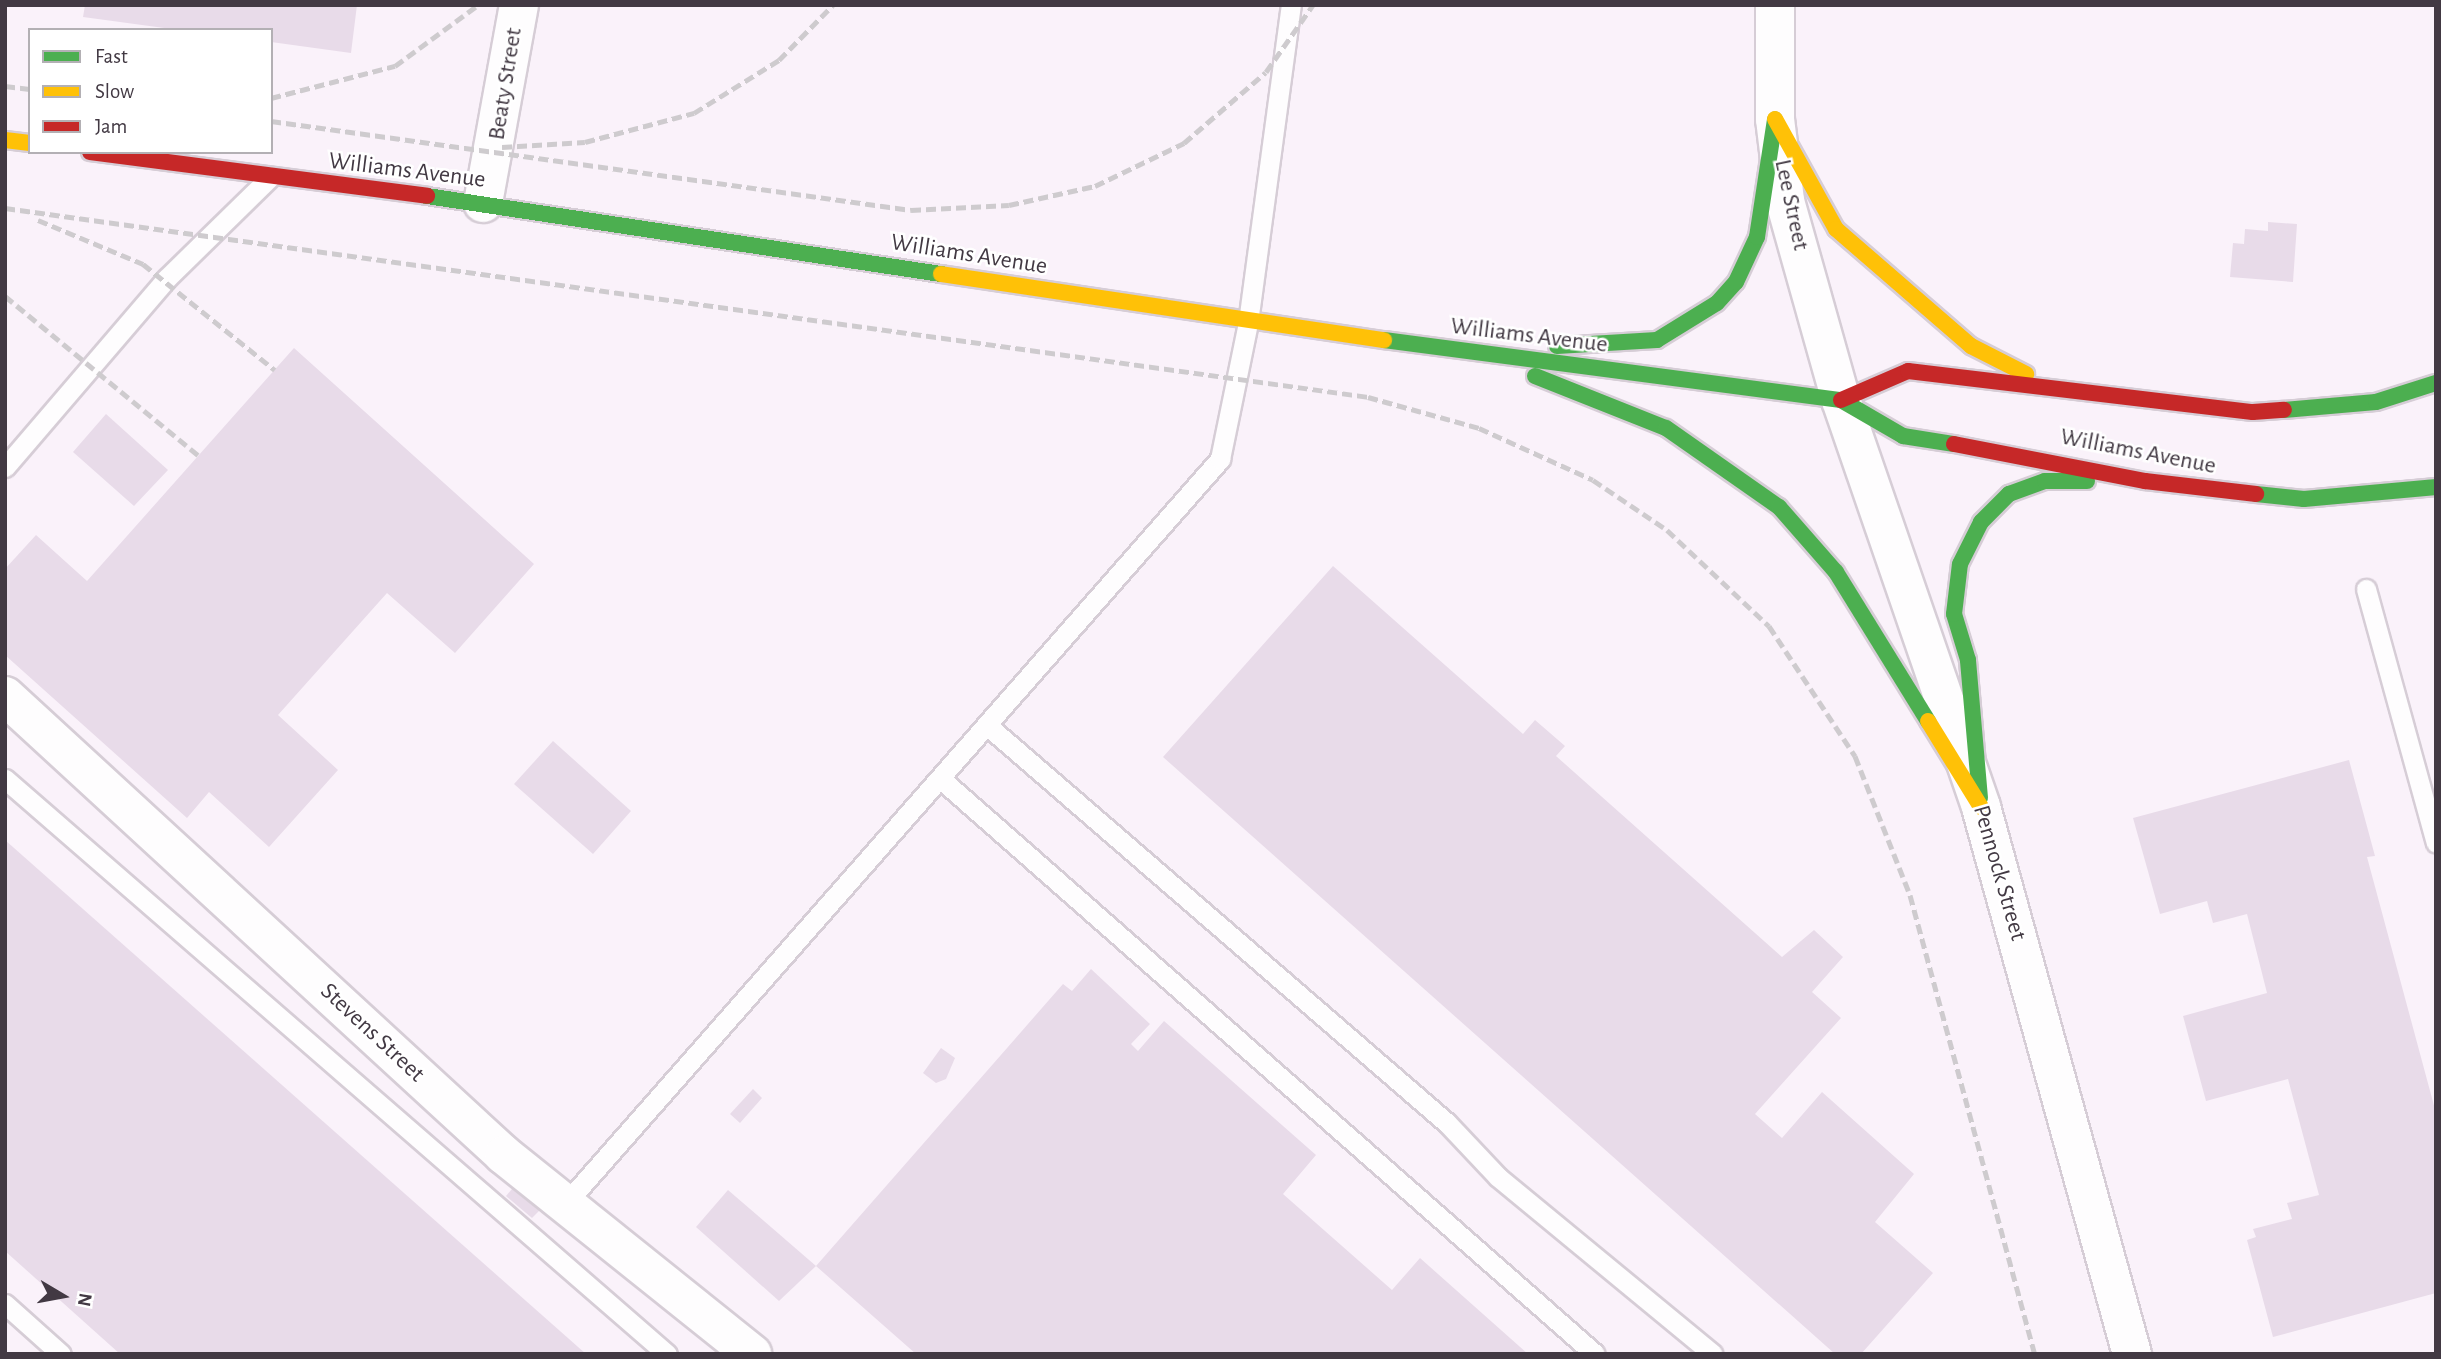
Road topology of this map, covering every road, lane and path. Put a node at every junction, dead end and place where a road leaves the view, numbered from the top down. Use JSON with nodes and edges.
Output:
{"nodes":[{"id":1,"x":519,"y":5,"type":"edge"},
{"id":2,"x":1291,"y":5,"type":"edge"},
{"id":3,"x":1775,"y":5,"type":"edge"},
{"id":4,"x":1775,"y":119,"type":"junction"},
{"id":5,"x":5,"y":140,"type":"edge"},
{"id":6,"x":28,"y":143,"type":"edge"},
{"id":7,"x":104,"y":154,"type":"edge"},
{"id":8,"x":270,"y":177,"type":"junction"},
{"id":9,"x":483,"y":203,"type":"junction"},
{"id":10,"x":1248,"y":322,"type":"junction"},
{"id":11,"x":1468,"y":352,"type":"junction"},
{"id":12,"x":2436,"y":383,"type":"edge"},
{"id":13,"x":2054,"y":384,"type":"junction"},
{"id":14,"x":1841,"y":400,"type":"junction"},
{"id":15,"x":5,"y":467,"type":"edge"},
{"id":16,"x":2146,"y":481,"type":"junction"},
{"id":17,"x":2436,"y":487,"type":"edge"},
{"id":18,"x":2366,"y":589,"type":"dead end"},
{"id":19,"x":5,"y":696,"type":"edge"},
{"id":20,"x":989,"y":727,"type":"junction"},
{"id":21,"x":5,"y":779,"type":"edge"},
{"id":22,"x":943,"y":780,"type":"junction"},
{"id":23,"x":1981,"y":807,"type":"junction"},
{"id":24,"x":2436,"y":843,"type":"edge"},
{"id":25,"x":566,"y":1203,"type":"junction"},
{"id":26,"x":5,"y":1304,"type":"edge"},
{"id":27,"x":61,"y":1354,"type":"edge"},
{"id":28,"x":667,"y":1354,"type":"edge"},
{"id":29,"x":752,"y":1354,"type":"edge"},
{"id":30,"x":1595,"y":1354,"type":"edge"},
{"id":31,"x":1713,"y":1354,"type":"edge"},
{"id":32,"x":2132,"y":1354,"type":"edge"}],
"edges":[{"from":1,"to":9,"type":"street","name":"Beaty Street"},
{"from":2,"to":10,"type":"lane"},
{"from":3,"to":4,"type":"street","name":"Lee Street"},
{"from":4,"to":11,"type":"street"},
{"from":4,"to":13,"type":"street"},
{"from":4,"to":14,"type":"street","name":"Lee Street"},
{"from":5,"to":6,"type":"street"},
{"from":7,"to":8,"type":"street","name":"Williams Avenue"},
{"from":8,"to":9,"type":"street","name":"Williams Avenue"},
{"from":8,"to":15,"type":"lane"},
{"from":9,"to":10,"type":"street","name":"Williams Avenue"},
{"from":10,"to":11,"type":"street","name":"Williams Avenue"},
{"from":10,"to":20,"type":"lane"},
{"from":11,"to":14,"type":"street","name":"Williams Avenue"},
{"from":11,"to":23,"type":"street"},
{"from":12,"to":13,"type":"street"},
{"from":13,"to":14,"type":"street"},
{"from":14,"to":16,"type":"street","name":"Williams Avenue"},
{"from":14,"to":23,"type":"street","name":"Pennock Street"},
{"from":16,"to":17,"type":"street","name":"Williams Avenue"},
{"from":16,"to":23,"type":"street"},
{"from":18,"to":24,"type":"lane"},
{"from":19,"to":25,"type":"street","name":"Stevens Street"},
{"from":20,"to":22,"type":"lane"},
{"from":20,"to":31,"type":"lane"},
{"from":21,"to":28,"type":"lane"},
{"from":22,"to":25,"type":"lane"},
{"from":22,"to":30,"type":"lane"},
{"from":23,"to":32,"type":"street","name":"Pennock Street"},
{"from":25,"to":29,"type":"street","name":"Stevens Street"},
{"from":26,"to":27,"type":"lane"}]}
